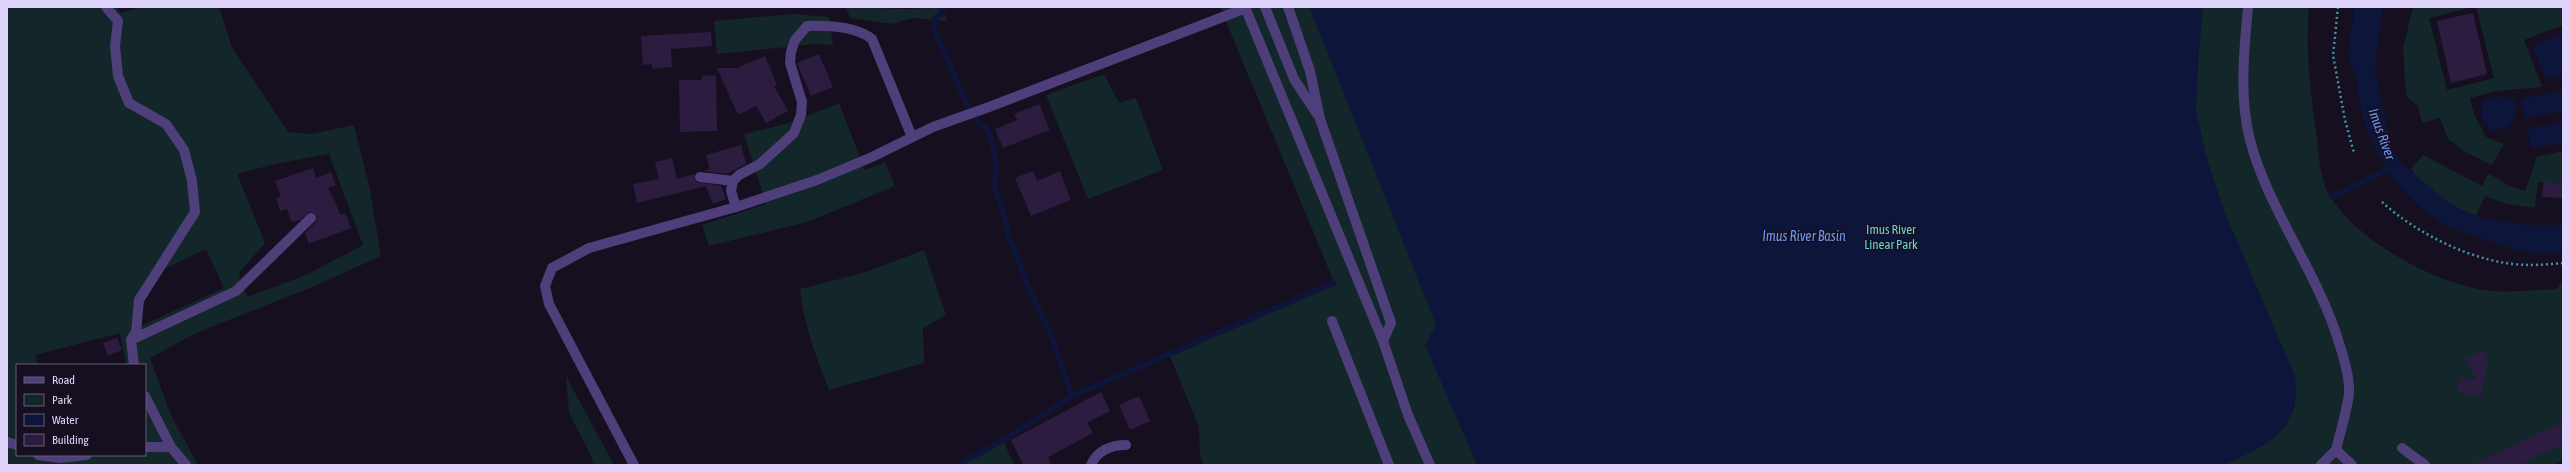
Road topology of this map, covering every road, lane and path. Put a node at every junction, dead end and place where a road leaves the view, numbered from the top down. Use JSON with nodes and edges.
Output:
{"nodes":[{"id":1,"x":106,"y":7,"type":"edge"},
{"id":2,"x":1265,"y":7,"type":"edge"},
{"id":3,"x":1288,"y":7,"type":"edge"},
{"id":4,"x":2248,"y":7,"type":"edge"},
{"id":5,"x":2338,"y":7,"type":"edge"},
{"id":6,"x":1245,"y":8,"type":"edge"},
{"id":7,"x":1320,"y":119,"type":"junction"},
{"id":8,"x":912,"y":137,"type":"junction"},
{"id":9,"x":2354,"y":153,"type":"dead end"},
{"id":10,"x":700,"y":177,"type":"dead end"},
{"id":11,"x":733,"y":181,"type":"junction"},
{"id":12,"x":2382,"y":202,"type":"dead end"},
{"id":13,"x":736,"y":207,"type":"junction"},
{"id":14,"x":311,"y":218,"type":"dead end"},
{"id":15,"x":2563,"y":263,"type":"edge"},
{"id":16,"x":1332,"y":321,"type":"dead end"},
{"id":17,"x":131,"y":340,"type":"junction"},
{"id":18,"x":1383,"y":341,"type":"junction"},
{"id":19,"x":134,"y":364,"type":"edge"},
{"id":20,"x":146,"y":398,"type":"edge"},
{"id":21,"x":1126,"y":445,"type":"dead end"},
{"id":22,"x":146,"y":447,"type":"edge"},
{"id":23,"x":171,"y":447,"type":"junction"},
{"id":24,"x":2402,"y":448,"type":"dead end"},
{"id":25,"x":2336,"y":450,"type":"junction"},
{"id":26,"x":45,"y":456,"type":"edge"},
{"id":27,"x":78,"y":456,"type":"edge"},
{"id":28,"x":186,"y":465,"type":"edge"},
{"id":29,"x":634,"y":465,"type":"edge"},
{"id":30,"x":1092,"y":465,"type":"edge"},
{"id":31,"x":1389,"y":465,"type":"edge"},
{"id":32,"x":1430,"y":465,"type":"edge"},
{"id":33,"x":2321,"y":465,"type":"edge"},
{"id":34,"x":2352,"y":465,"type":"edge"},
{"id":35,"x":2425,"y":465,"type":"edge"}],
"edges":[{"from":1,"to":17,"type":"street"},
{"from":2,"to":7,"type":"street"},
{"from":3,"to":7,"type":"street"},
{"from":4,"to":25,"type":"street"},
{"from":5,"to":9,"type":"path"},
{"from":6,"to":8,"type":"street"},
{"from":6,"to":18,"type":"street"},
{"from":7,"to":18,"type":"street"},
{"from":8,"to":11,"type":"street"},
{"from":8,"to":13,"type":"street"},
{"from":10,"to":11,"type":"street"},
{"from":11,"to":13,"type":"street"},
{"from":12,"to":15,"type":"path"},
{"from":13,"to":29,"type":"street"},
{"from":14,"to":17,"type":"street"},
{"from":16,"to":31,"type":"street"},
{"from":17,"to":19,"type":"street"},
{"from":18,"to":32,"type":"street"},
{"from":20,"to":23,"type":"street"},
{"from":21,"to":30,"type":"street"},
{"from":22,"to":23,"type":"street"},
{"from":23,"to":28,"type":"street"},
{"from":24,"to":35,"type":"street"},
{"from":25,"to":33,"type":"street"},
{"from":25,"to":34,"type":"street"},
{"from":26,"to":27,"type":"street"}]}
